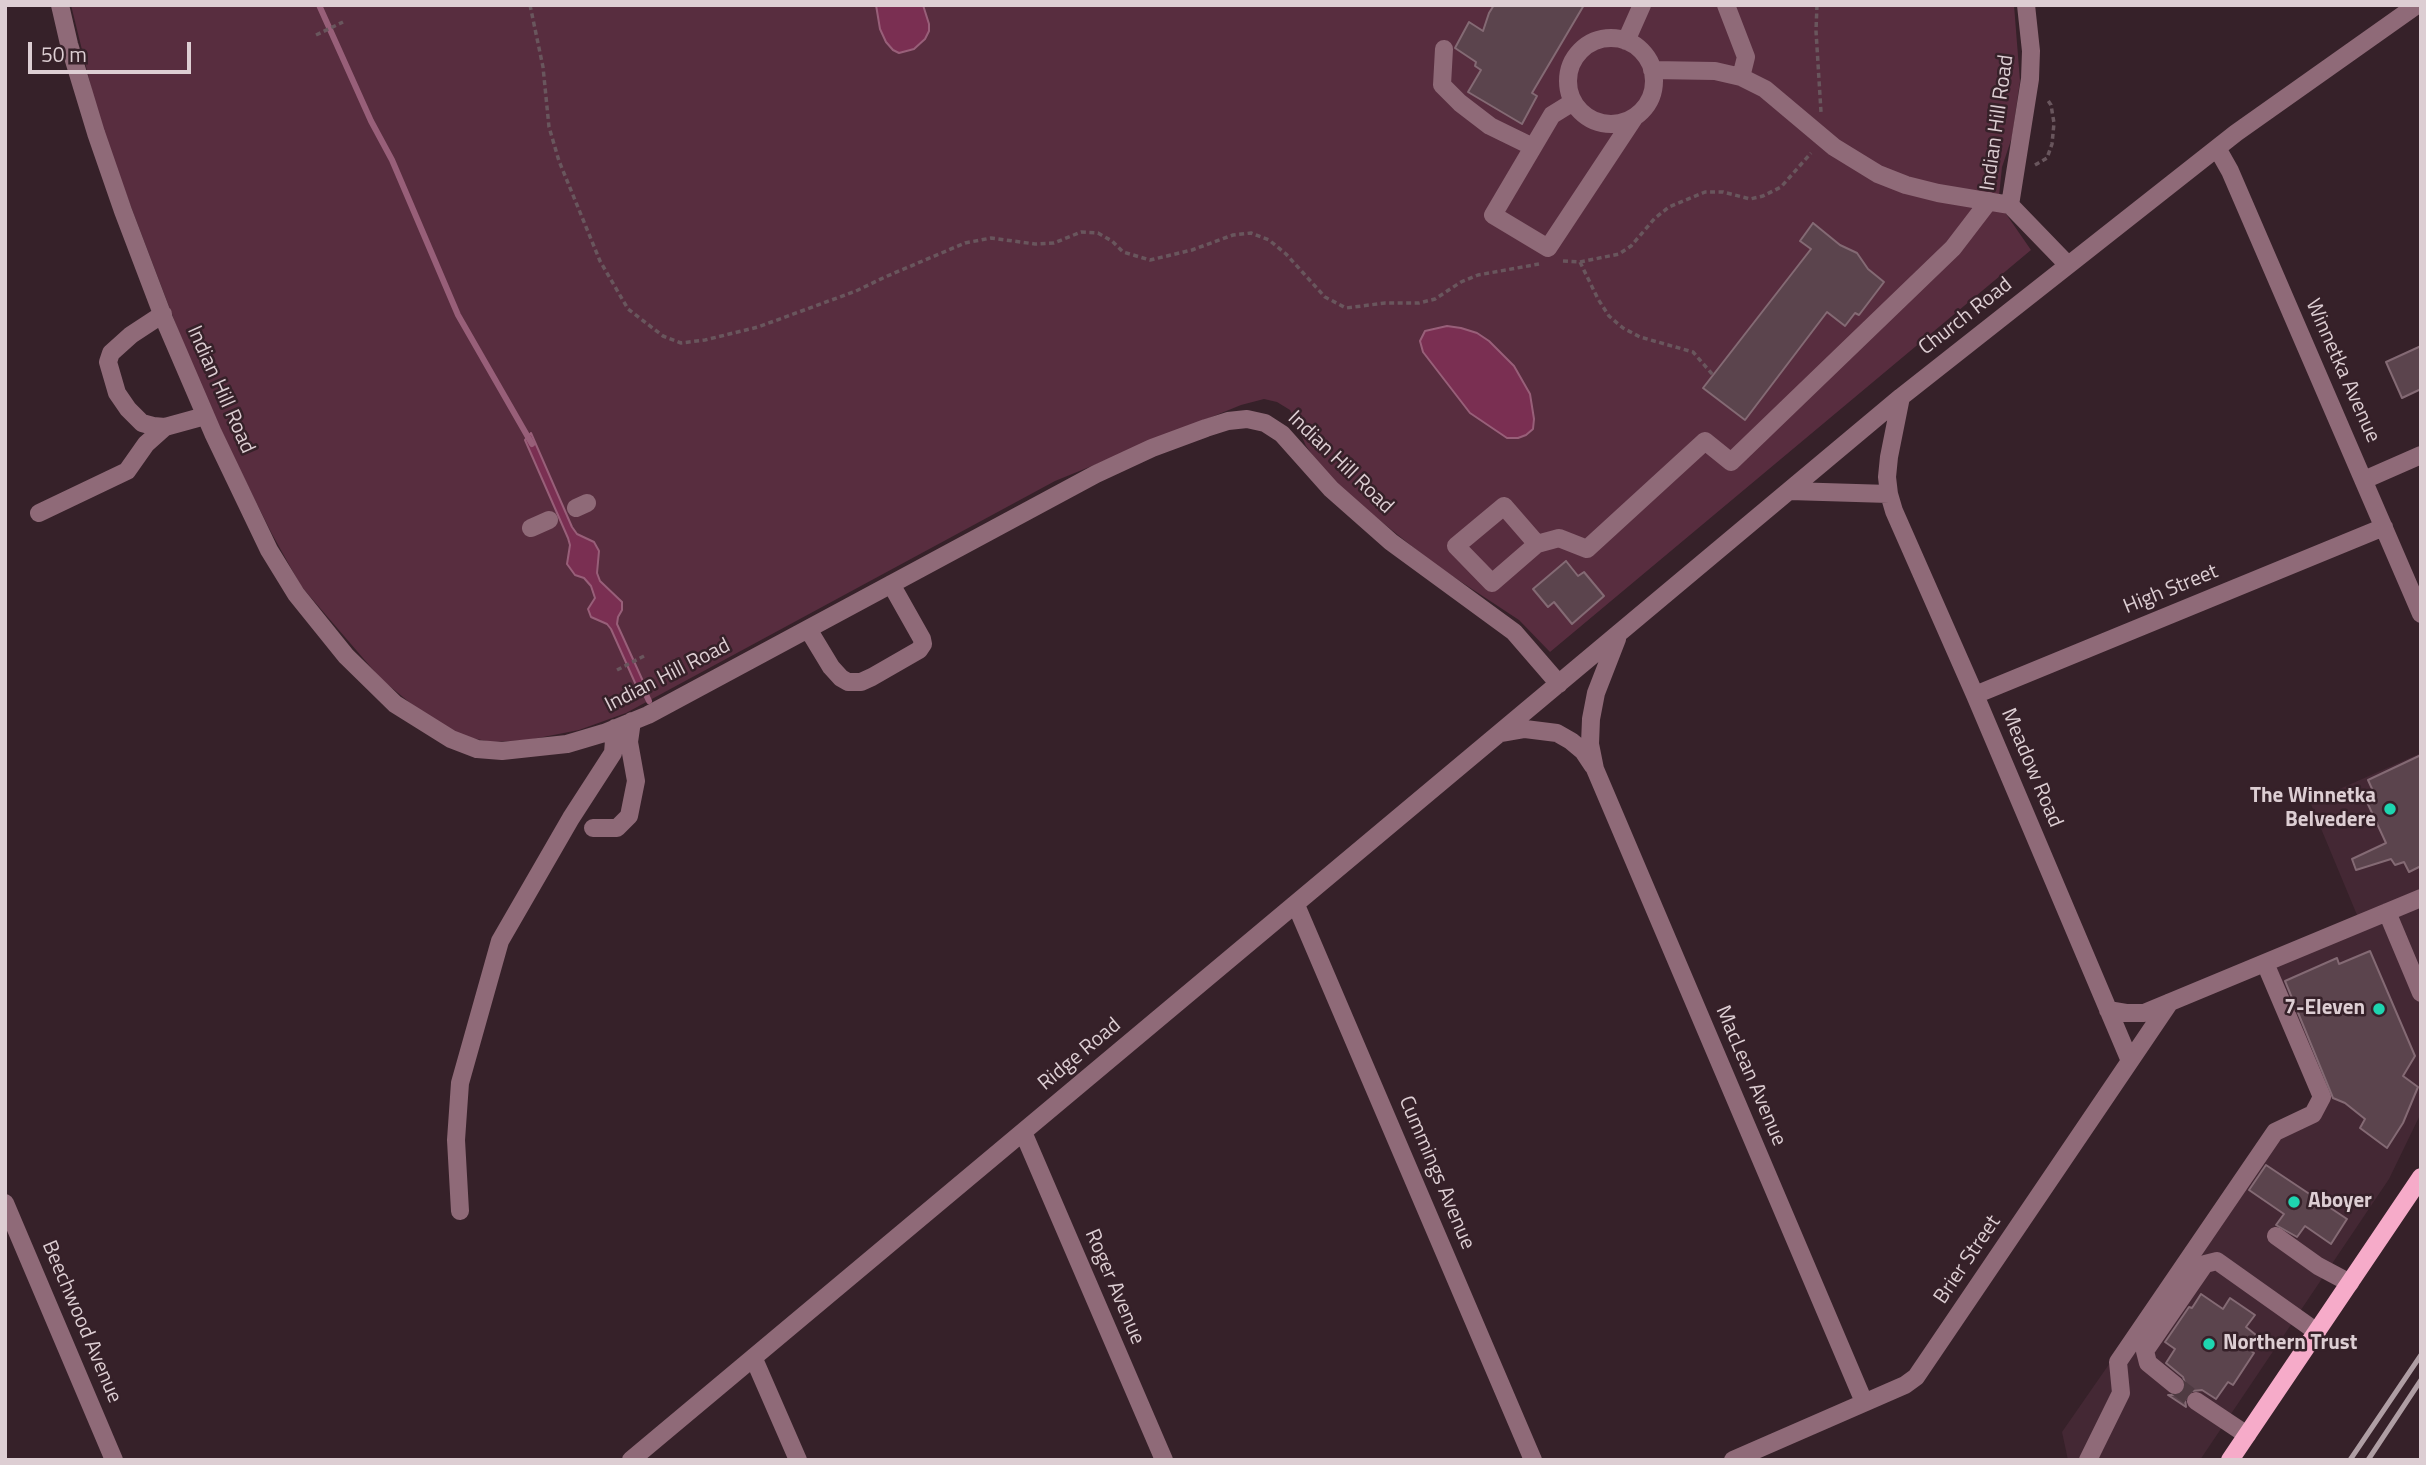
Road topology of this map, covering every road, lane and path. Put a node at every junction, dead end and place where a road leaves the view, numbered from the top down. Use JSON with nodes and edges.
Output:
{"nodes":[{"id":1,"x":60,"y":5,"type":"edge"},
{"id":2,"x":530,"y":5,"type":"edge"},
{"id":3,"x":1642,"y":5,"type":"edge"},
{"id":4,"x":1726,"y":5,"type":"edge"},
{"id":5,"x":1817,"y":5,"type":"edge"},
{"id":6,"x":2026,"y":5,"type":"edge"},
{"id":7,"x":2417,"y":5,"type":"edge"},
{"id":8,"x":343,"y":22,"type":"dead end"},
{"id":9,"x":316,"y":35,"type":"dead end"},
{"id":10,"x":1626,"y":41,"type":"junction"},
{"id":11,"x":1444,"y":49,"type":"dead end"},
{"id":12,"x":1652,"y":70,"type":"junction"},
{"id":13,"x":1741,"y":77,"type":"junction"},
{"id":14,"x":1573,"y":102,"type":"junction"},
{"id":15,"x":1634,"y":118,"type":"junction"},
{"id":16,"x":1821,"y":135,"type":"junction"},
{"id":17,"x":1533,"y":147,"type":"junction"},
{"id":18,"x":2217,"y":148,"type":"junction"},
{"id":19,"x":1989,"y":201,"type":"junction"},
{"id":20,"x":2010,"y":205,"type":"junction"},
{"id":21,"x":1549,"y":261,"type":"dead end"},
{"id":22,"x":1558,"y":261,"type":"dead end"},
{"id":23,"x":1580,"y":262,"type":"junction"},
{"id":24,"x":2068,"y":265,"type":"junction"},
{"id":25,"x":163,"y":314,"type":"junction"},
{"id":26,"x":1713,"y":374,"type":"dead end"},
{"id":27,"x":1901,"y":397,"type":"junction"},
{"id":28,"x":205,"y":416,"type":"junction"},
{"id":29,"x":166,"y":427,"type":"junction"},
{"id":30,"x":2421,"y":455,"type":"edge"},
{"id":31,"x":2364,"y":480,"type":"junction"},
{"id":32,"x":1790,"y":491,"type":"junction"},
{"id":33,"x":1889,"y":494,"type":"junction"},
{"id":34,"x":39,"y":513,"type":"dead end"},
{"id":35,"x":549,"y":520,"type":"dead end"},
{"id":36,"x":2384,"y":527,"type":"junction"},
{"id":37,"x":531,"y":528,"type":"dead end"},
{"id":38,"x":1537,"y":544,"type":"junction"},
{"id":39,"x":1473,"y":565,"type":"junction"},
{"id":40,"x":1492,"y":583,"type":"junction"},
{"id":41,"x":891,"y":584,"type":"junction"},
{"id":42,"x":1451,"y":586,"type":"junction"},
{"id":43,"x":2419,"y":604,"type":"edge"},
{"id":44,"x":1493,"y":616,"type":"junction"},
{"id":45,"x":808,"y":629,"type":"junction"},
{"id":46,"x":1618,"y":636,"type":"junction"},
{"id":47,"x":643,"y":656,"type":"dead end"},
{"id":48,"x":617,"y":670,"type":"dead end"},
{"id":49,"x":1559,"y":684,"type":"junction"},
{"id":50,"x":1975,"y":695,"type":"junction"},
{"id":51,"x":623,"y":725,"type":"junction"},
{"id":52,"x":1501,"y":733,"type":"junction"},
{"id":53,"x":1595,"y":769,"type":"junction"},
{"id":54,"x":593,"y":828,"type":"dead end"},
{"id":55,"x":2421,"y":898,"type":"edge"},
{"id":56,"x":1296,"y":905,"type":"junction"},
{"id":57,"x":2387,"y":912,"type":"junction"},
{"id":58,"x":2265,"y":963,"type":"junction"},
{"id":59,"x":2421,"y":993,"type":"edge"},
{"id":60,"x":2171,"y":1002,"type":"junction"},
{"id":61,"x":2108,"y":1010,"type":"junction"},
{"id":62,"x":2130,"y":1061,"type":"junction"},
{"id":63,"x":1023,"y":1132,"type":"junction"},
{"id":64,"x":2421,"y":1177,"type":"edge"},
{"id":65,"x":5,"y":1202,"type":"edge"},
{"id":66,"x":460,"y":1211,"type":"dead end"},
{"id":67,"x":2276,"y":1236,"type":"dead end"},
{"id":68,"x":2350,"y":1283,"type":"junction"},
{"id":69,"x":2317,"y":1332,"type":"junction"},
{"id":70,"x":754,"y":1359,"type":"junction"},
{"id":71,"x":2175,"y":1385,"type":"tunnel mouth"},
{"id":72,"x":2196,"y":1401,"type":"tunnel mouth"},
{"id":73,"x":1864,"y":1402,"type":"junction"},
{"id":74,"x":2247,"y":1435,"type":"junction"},
{"id":75,"x":114,"y":1460,"type":"edge"},
{"id":76,"x":631,"y":1460,"type":"edge"},
{"id":77,"x":798,"y":1460,"type":"edge"},
{"id":78,"x":1164,"y":1460,"type":"edge"},
{"id":79,"x":1533,"y":1460,"type":"edge"},
{"id":80,"x":1733,"y":1460,"type":"edge"},
{"id":81,"x":2088,"y":1460,"type":"edge"},
{"id":82,"x":2230,"y":1460,"type":"edge"}],
"edges":[{"from":1,"to":25,"type":"street","name":"Indian Hill Road"},
{"from":2,"to":21,"type":"path"},
{"from":3,"to":10,"type":"street"},
{"from":4,"to":13,"type":"street"},
{"from":5,"to":16,"type":"path"},
{"from":6,"to":20,"type":"street","name":"Indian Hill Road"},
{"from":7,"to":18,"type":"street","name":"Church Road"},
{"from":8,"to":9,"type":"path"},
{"from":10,"to":12,"type":"street"},
{"from":10,"to":14,"type":"street"},
{"from":11,"to":17,"type":"street"},
{"from":12,"to":13,"type":"street"},
{"from":12,"to":15,"type":"street"},
{"from":13,"to":16,"type":"street"},
{"from":14,"to":15,"type":"street"},
{"from":14,"to":17,"type":"street"},
{"from":15,"to":17,"type":"street"},
{"from":16,"to":19,"type":"street"},
{"from":16,"to":23,"type":"path"},
{"from":18,"to":24,"type":"street","name":"Church Road"},
{"from":18,"to":31,"type":"street","name":"Winnetka Avenue"},
{"from":19,"to":20,"type":"street"},
{"from":19,"to":38,"type":"street"},
{"from":20,"to":24,"type":"street","name":"Indian Hill Road"},
{"from":22,"to":23,"type":"path"},
{"from":23,"to":26,"type":"path"},
{"from":24,"to":27,"type":"street","name":"Church Road"},
{"from":25,"to":28,"type":"street","name":"Indian Hill Road"},
{"from":25,"to":29,"type":"street"},
{"from":27,"to":32,"type":"street","name":"Church Road"},
{"from":27,"to":33,"type":"street","name":"Meadow Road"},
{"from":28,"to":29,"type":"street"},
{"from":28,"to":51,"type":"street","name":"Indian Hill Road"},
{"from":29,"to":34,"type":"street"},
{"from":30,"to":31,"type":"street"},
{"from":31,"to":36,"type":"street","name":"Winnetka Avenue"},
{"from":32,"to":33,"type":"street"},
{"from":32,"to":46,"type":"street","name":"Church Road"},
{"from":33,"to":50,"type":"street","name":"Meadow Road"},
{"from":35,"to":37,"type":"street"},
{"from":36,"to":43,"type":"street","name":"Winnetka Avenue"},
{"from":36,"to":50,"type":"street","name":"High Street"},
{"from":38,"to":39,"type":"street"},
{"from":38,"to":40,"type":"street"},
{"from":39,"to":40,"type":"street"},
{"from":39,"to":42,"type":"street"},
{"from":40,"to":44,"type":"street"},
{"from":41,"to":42,"type":"street","name":"Indian Hill Road"},
{"from":41,"to":45,"type":"street","name":"Indian Hill Road"},
{"from":41,"to":45,"type":"street"},
{"from":42,"to":44,"type":"street","name":"Indian Hill Road"},
{"from":44,"to":49,"type":"street","name":"Indian Hill Road"},
{"from":45,"to":51,"type":"street","name":"Indian Hill Road"},
{"from":46,"to":49,"type":"street","name":"Church Road"},
{"from":46,"to":53,"type":"street","name":"MacLean Avenue"},
{"from":47,"to":48,"type":"path"},
{"from":49,"to":52,"type":"street","name":"Ridge Road"},
{"from":50,"to":61,"type":"street","name":"Meadow Road"},
{"from":51,"to":54,"type":"street"},
{"from":51,"to":66,"type":"street"},
{"from":52,"to":53,"type":"street","name":"MacLean Avenue"},
{"from":52,"to":56,"type":"street","name":"Ridge Road"},
{"from":53,"to":73,"type":"street","name":"MacLean Avenue"},
{"from":55,"to":57,"type":"street"},
{"from":56,"to":63,"type":"street","name":"Ridge Road"},
{"from":56,"to":79,"type":"street","name":"Cummings Avenue"},
{"from":57,"to":58,"type":"street"},
{"from":57,"to":59,"type":"street"},
{"from":58,"to":60,"type":"street"},
{"from":58,"to":81,"type":"street"},
{"from":60,"to":61,"type":"street"},
{"from":60,"to":62,"type":"street","name":"Brier Street"},
{"from":61,"to":62,"type":"street","name":"Meadow Road"},
{"from":62,"to":73,"type":"street","name":"Brier Street"},
{"from":63,"to":70,"type":"street","name":"Ridge Road"},
{"from":63,"to":78,"type":"street","name":"Roger Avenue"},
{"from":64,"to":68,"type":"main road"},
{"from":65,"to":75,"type":"street","name":"Beechwood Avenue"},
{"from":67,"to":68,"type":"street"},
{"from":68,"to":69,"type":"main road"},
{"from":69,"to":71,"type":"street"},
{"from":69,"to":74,"type":"main road"},
{"from":70,"to":76,"type":"street","name":"Ridge Road"},
{"from":70,"to":77,"type":"street"},
{"from":72,"to":74,"type":"street"},
{"from":73,"to":80,"type":"street","name":"Brier Street"},
{"from":74,"to":82,"type":"main road"}]}
